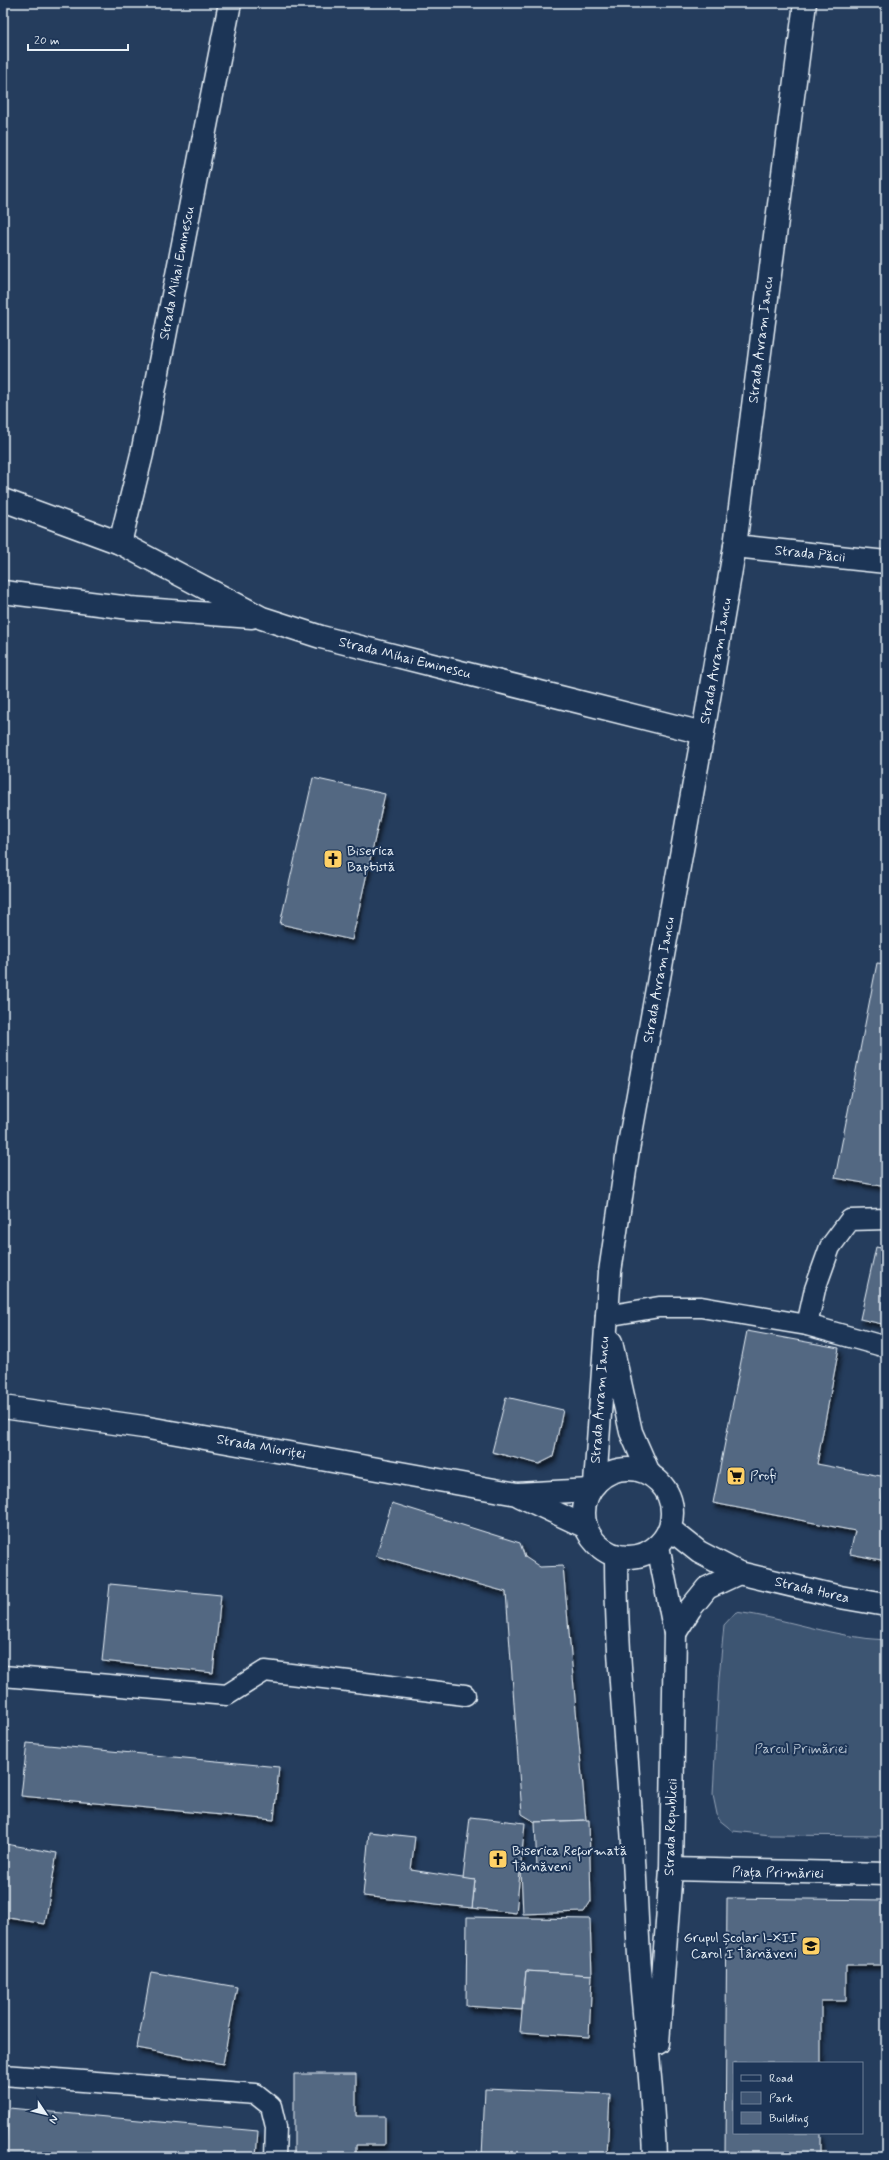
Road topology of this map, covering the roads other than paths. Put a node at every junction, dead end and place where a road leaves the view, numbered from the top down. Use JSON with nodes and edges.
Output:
{"nodes":[{"id":1,"x":230,"y":3,"type":"edge"},
{"id":2,"x":805,"y":3,"type":"edge"},
{"id":3,"x":3,"y":500,"type":"edge"},
{"id":4,"x":120,"y":543,"type":"junction"},
{"id":5,"x":735,"y":546,"type":"junction"},
{"id":6,"x":886,"y":562,"type":"edge"},
{"id":7,"x":3,"y":592,"type":"edge"},
{"id":8,"x":262,"y":618,"type":"junction"},
{"id":9,"x":704,"y":733,"type":"junction"},
{"id":10,"x":886,"y":1219,"type":"edge"},
{"id":11,"x":606,"y":1316,"type":"junction"},
{"id":12,"x":807,"y":1325,"type":"junction"},
{"id":13,"x":886,"y":1347,"type":"edge"},
{"id":14,"x":3,"y":1407,"type":"edge"},
{"id":15,"x":649,"y":1473,"type":"junction"},
{"id":16,"x":593,"y":1487,"type":"junction"},
{"id":17,"x":517,"y":1494,"type":"junction"},
{"id":18,"x":586,"y":1527,"type":"junction"},
{"id":19,"x":664,"y":1538,"type":"junction"},
{"id":20,"x":616,"y":1556,"type":"junction"},
{"id":21,"x":739,"y":1573,"type":"junction"},
{"id":22,"x":886,"y":1605,"type":"edge"},
{"id":23,"x":675,"y":1633,"type":"junction"},
{"id":24,"x":3,"y":1676,"type":"edge"},
{"id":25,"x":465,"y":1695,"type":"dead end"},
{"id":26,"x":671,"y":1869,"type":"junction"},
{"id":27,"x":886,"y":1874,"type":"edge"},
{"id":28,"x":3,"y":2075,"type":"edge"},
{"id":29,"x":654,"y":2108,"type":"junction"},
{"id":30,"x":275,"y":2157,"type":"edge"},
{"id":31,"x":655,"y":2157,"type":"edge"}],
"edges":[{"from":1,"to":4,"type":"main road","name":"Strada Mihai Eminescu"},
{"from":2,"to":5,"type":"main road","name":"Strada Avram Iancu"},
{"from":3,"to":4,"type":"main road","name":"Strada Mihai Eminescu"},
{"from":4,"to":8,"type":"main road","name":"Strada Mihai Eminescu"},
{"from":5,"to":6,"type":"main road","name":"Strada Păcii"},
{"from":5,"to":9,"type":"main road","name":"Strada Avram Iancu"},
{"from":7,"to":8,"type":"main road"},
{"from":8,"to":9,"type":"main road","name":"Strada Mihai Eminescu"},
{"from":9,"to":11,"type":"main road","name":"Strada Avram Iancu"},
{"from":10,"to":12,"type":"lane"},
{"from":11,"to":12,"type":"lane"},
{"from":11,"to":15,"type":"main road","name":"Strada Avram Iancu"},
{"from":11,"to":16,"type":"main road","name":"Strada Avram Iancu"},
{"from":12,"to":13,"type":"lane"},
{"from":14,"to":17,"type":"main road","name":"Strada Mioriței"},
{"from":15,"to":16,"type":"main road"},
{"from":15,"to":19,"type":"main road"},
{"from":16,"to":17,"type":"main road","name":"Strada Mioriței"},
{"from":16,"to":18,"type":"main road"},
{"from":17,"to":18,"type":"main road","name":"Strada Mioriței"},
{"from":18,"to":20,"type":"main road"},
{"from":19,"to":20,"type":"main road"},
{"from":19,"to":21,"type":"main road","name":"Strada Horea"},
{"from":19,"to":23,"type":"main road","name":"Strada Republicii"},
{"from":20,"to":29,"type":"main road","name":"Strada Republicii"},
{"from":21,"to":22,"type":"main road","name":"Strada Horea"},
{"from":21,"to":23,"type":"main road"},
{"from":23,"to":26,"type":"main road","name":"Strada Republicii"},
{"from":24,"to":25,"type":"lane"},
{"from":26,"to":27,"type":"main road","name":"Piața Primăriei"},
{"from":26,"to":29,"type":"main road","name":"Strada Republicii"},
{"from":28,"to":30,"type":"lane"},
{"from":29,"to":31,"type":"main road","name":"Strada Republicii"}]}
